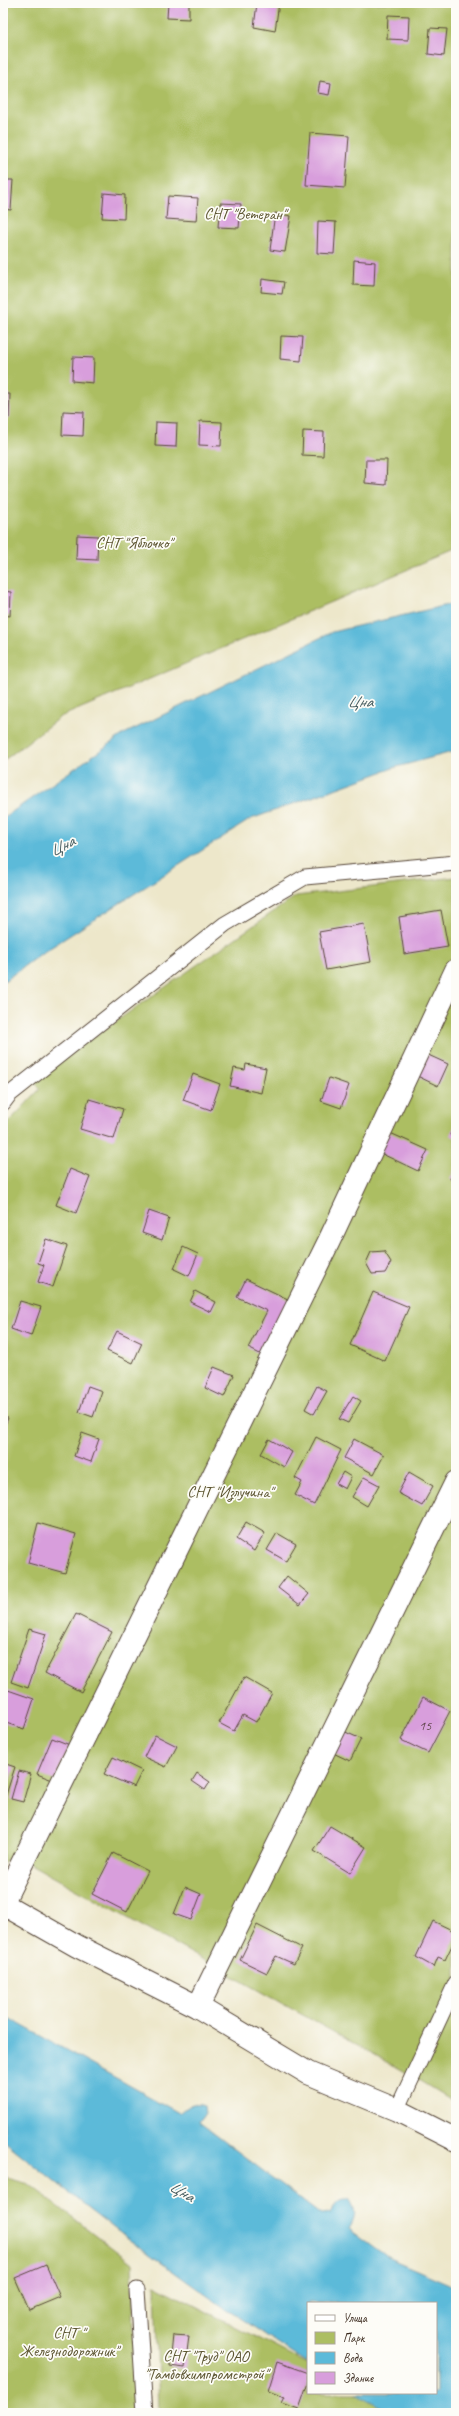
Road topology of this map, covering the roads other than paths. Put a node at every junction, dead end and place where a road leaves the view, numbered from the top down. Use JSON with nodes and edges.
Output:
{"nodes":[{"id":1,"x":456,"y":863,"type":"edge"},
{"id":2,"x":456,"y":970,"type":"edge"},
{"id":3,"x":3,"y":1103,"type":"edge"},
{"id":4,"x":456,"y":1482,"type":"edge"},
{"id":5,"x":3,"y":1903,"type":"edge"},
{"id":6,"x":456,"y":1983,"type":"edge"},
{"id":7,"x":198,"y":2006,"type":"junction"},
{"id":8,"x":397,"y":2110,"type":"junction"},
{"id":9,"x":456,"y":2140,"type":"edge"},
{"id":10,"x":137,"y":2290,"type":"dead end"},
{"id":11,"x":145,"y":2413,"type":"edge"}],
"edges":[{"from":1,"to":3,"type":"lane"},
{"from":2,"to":5,"type":"street"},
{"from":4,"to":7,"type":"street"},
{"from":5,"to":7,"type":"street"},
{"from":6,"to":8,"type":"lane"},
{"from":7,"to":8,"type":"street"},
{"from":8,"to":9,"type":"street"},
{"from":10,"to":11,"type":"lane"}]}
